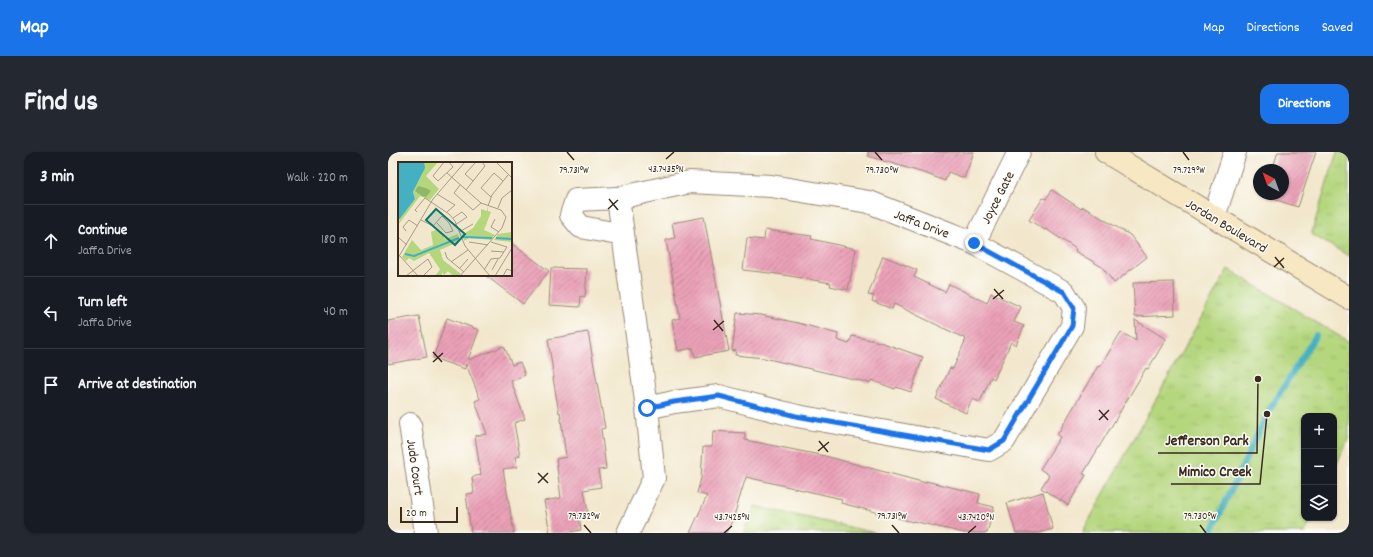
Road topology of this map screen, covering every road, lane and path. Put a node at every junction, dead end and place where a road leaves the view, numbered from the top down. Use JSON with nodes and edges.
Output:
{"nodes":[{"id":1,"x":1019,"y":152,"type":"edge"},
{"id":2,"x":1106,"y":152,"type":"edge"},
{"id":3,"x":1235,"y":152,"type":"edge"},
{"id":4,"x":618,"y":198,"type":"junction"},
{"id":5,"x":1214,"y":217,"type":"junction"},
{"id":6,"x":623,"y":235,"type":"junction"},
{"id":7,"x":974,"y":243,"type":"junction"},
{"id":8,"x":1349,"y":298,"type":"edge"},
{"id":9,"x":647,"y":408,"type":"junction"},
{"id":10,"x":410,"y":424,"type":"dead end"},
{"id":11,"x":426,"y":533,"type":"edge"},
{"id":12,"x":628,"y":533,"type":"edge"}],
"edges":[{"from":1,"to":7,"type":"street","name":"Joyce Gate"},
{"from":2,"to":5,"type":"street","name":"Jordan Boulevard"},
{"from":3,"to":5,"type":"street"},
{"from":4,"to":6,"type":"street"},
{"from":4,"to":6,"type":"street","name":"Jaffa Drive"},
{"from":4,"to":7,"type":"street","name":"Jaffa Drive"},
{"from":5,"to":8,"type":"street","name":"Jordan Boulevard"},
{"from":6,"to":9,"type":"street"},
{"from":7,"to":9,"type":"street","name":"Jaffa Drive"},
{"from":9,"to":12,"type":"street"},
{"from":10,"to":11,"type":"street","name":"Judo Court"}]}
